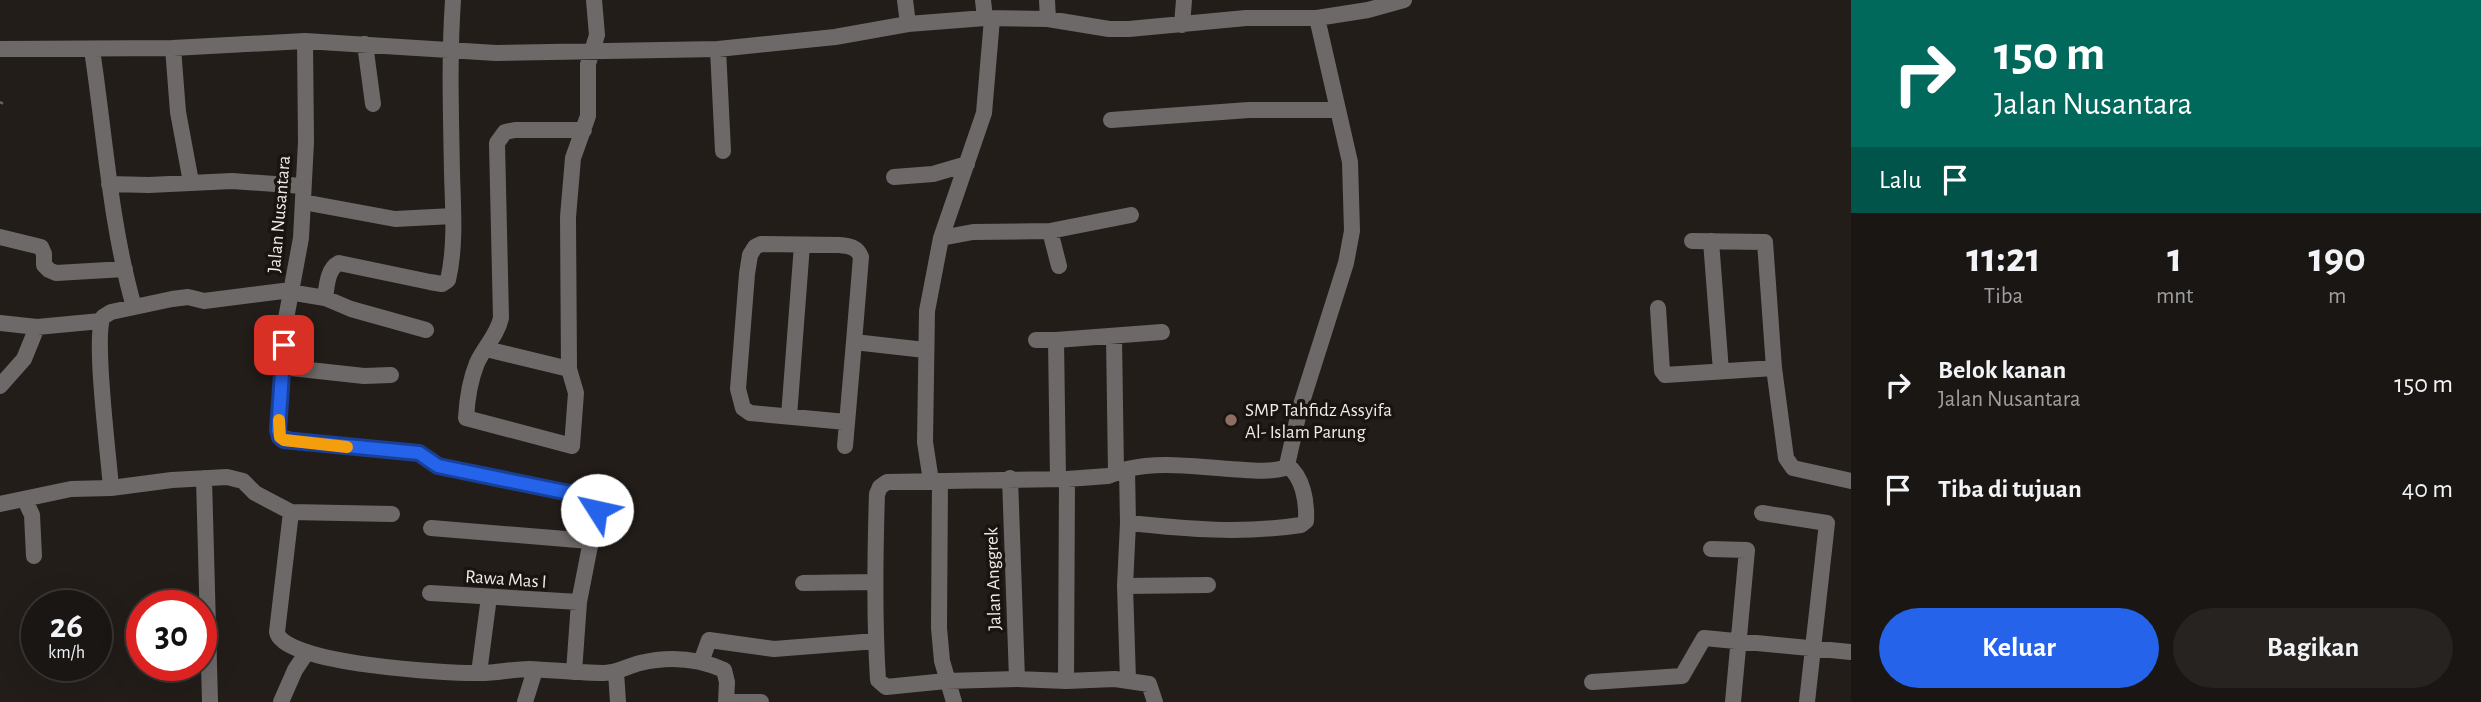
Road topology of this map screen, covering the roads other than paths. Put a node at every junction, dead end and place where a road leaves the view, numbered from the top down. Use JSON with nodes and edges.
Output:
{"nodes":[{"id":1,"x":453,"y":0,"type":"edge"},
{"id":2,"x":594,"y":0,"type":"edge"},
{"id":3,"x":905,"y":0,"type":"edge"},
{"id":4,"x":983,"y":0,"type":"edge"},
{"id":5,"x":1047,"y":0,"type":"edge"},
{"id":6,"x":1184,"y":0,"type":"edge"},
{"id":7,"x":1404,"y":0,"type":"edge"},
{"id":8,"x":1325,"y":11,"type":"edge"},
{"id":9,"x":989,"y":19,"type":"junction"},
{"id":10,"x":1048,"y":19,"type":"junction"},
{"id":11,"x":908,"y":24,"type":"junction"},
{"id":12,"x":1182,"y":25,"type":"junction"},
{"id":13,"x":305,"y":41,"type":"junction"},
{"id":14,"x":365,"y":44,"type":"junction"},
{"id":15,"x":173,"y":48,"type":"junction"},
{"id":16,"x":0,"y":49,"type":"edge"},
{"id":17,"x":450,"y":49,"type":"junction"},
{"id":18,"x":718,"y":49,"type":"junction"},
{"id":19,"x":92,"y":50,"type":"junction"},
{"id":20,"x":591,"y":50,"type":"junction"},
{"id":21,"x":373,"y":104,"type":"dead end"},
{"id":22,"x":1338,"y":110,"type":"junction"},
{"id":23,"x":1111,"y":120,"type":"dead end"},
{"id":24,"x":584,"y":130,"type":"junction"},
{"id":25,"x":723,"y":151,"type":"dead end"},
{"id":26,"x":967,"y":164,"type":"junction"},
{"id":27,"x":894,"y":177,"type":"dead end"},
{"id":28,"x":191,"y":182,"type":"junction"},
{"id":29,"x":109,"y":184,"type":"junction"},
{"id":30,"x":303,"y":194,"type":"junction"},
{"id":31,"x":1131,"y":215,"type":"dead end"},
{"id":32,"x":453,"y":216,"type":"junction"},
{"id":33,"x":1050,"y":232,"type":"junction"},
{"id":34,"x":0,"y":237,"type":"edge"},
{"id":35,"x":941,"y":238,"type":"junction"},
{"id":36,"x":1692,"y":241,"type":"dead end"},
{"id":37,"x":1711,"y":241,"type":"junction"},
{"id":38,"x":802,"y":244,"type":"junction"},
{"id":39,"x":1059,"y":266,"type":"dead end"},
{"id":40,"x":125,"y":269,"type":"junction"},
{"id":41,"x":291,"y":291,"type":"junction"},
{"id":42,"x":325,"y":298,"type":"junction"},
{"id":43,"x":134,"y":307,"type":"junction"},
{"id":44,"x":1658,"y":308,"type":"dead end"},
{"id":45,"x":100,"y":321,"type":"junction"},
{"id":46,"x":0,"y":323,"type":"edge"},
{"id":47,"x":37,"y":327,"type":"junction"},
{"id":48,"x":426,"y":330,"type":"dead end"},
{"id":49,"x":1162,"y":332,"type":"dead end"},
{"id":50,"x":1114,"y":337,"type":"junction"},
{"id":51,"x":1035,"y":340,"type":"dead end"},
{"id":52,"x":1056,"y":341,"type":"junction"},
{"id":53,"x":854,"y":342,"type":"junction"},
{"id":54,"x":486,"y":349,"type":"junction"},
{"id":55,"x":925,"y":350,"type":"junction"},
{"id":56,"x":282,"y":367,"type":"junction"},
{"id":57,"x":1774,"y":368,"type":"junction"},
{"id":58,"x":569,"y":369,"type":"junction"},
{"id":59,"x":1721,"y":371,"type":"junction"},
{"id":60,"x":391,"y":374,"type":"dead end"},
{"id":61,"x":0,"y":386,"type":"edge"},
{"id":62,"x":789,"y":415,"type":"junction"},
{"id":63,"x":846,"y":422,"type":"junction"},
{"id":64,"x":845,"y":446,"type":"dead end"},
{"id":65,"x":1287,"y":465,"type":"junction"},
{"id":66,"x":1121,"y":470,"type":"junction"},
{"id":67,"x":204,"y":478,"type":"junction"},
{"id":68,"x":1010,"y":478,"type":"junction"},
{"id":69,"x":1062,"y":478,"type":"junction"},
{"id":70,"x":935,"y":481,"type":"junction"},
{"id":71,"x":1851,"y":481,"type":"edge"},
{"id":72,"x":111,"y":488,"type":"junction"},
{"id":73,"x":25,"y":500,"type":"junction"},
{"id":74,"x":0,"y":504,"type":"edge"},
{"id":75,"x":291,"y":512,"type":"junction"},
{"id":76,"x":1762,"y":513,"type":"dead end"},
{"id":77,"x":392,"y":514,"type":"dead end"},
{"id":78,"x":1128,"y":523,"type":"junction"},
{"id":79,"x":431,"y":528,"type":"dead end"},
{"id":80,"x":590,"y":541,"type":"junction"},
{"id":81,"x":1711,"y":549,"type":"dead end"},
{"id":82,"x":34,"y":556,"type":"dead end"},
{"id":83,"x":874,"y":582,"type":"junction"},
{"id":84,"x":803,"y":583,"type":"dead end"},
{"id":85,"x":1208,"y":585,"type":"dead end"},
{"id":86,"x":1125,"y":586,"type":"junction"},
{"id":87,"x":430,"y":593,"type":"dead end"},
{"id":88,"x":489,"y":597,"type":"junction"},
{"id":89,"x":579,"y":602,"type":"junction"},
{"id":90,"x":876,"y":641,"type":"junction"},
{"id":91,"x":1740,"y":641,"type":"junction"},
{"id":92,"x":1813,"y":649,"type":"junction"},
{"id":93,"x":307,"y":652,"type":"junction"},
{"id":94,"x":1851,"y":652,"type":"edge"},
{"id":95,"x":701,"y":662,"type":"junction"},
{"id":96,"x":535,"y":670,"type":"junction"},
{"id":97,"x":574,"y":672,"type":"junction"},
{"id":98,"x":616,"y":672,"type":"junction"},
{"id":99,"x":479,"y":673,"type":"junction"},
{"id":100,"x":1017,"y":679,"type":"junction"},
{"id":101,"x":1128,"y":680,"type":"junction"},
{"id":102,"x":946,"y":681,"type":"junction"},
{"id":103,"x":1066,"y":681,"type":"junction"},
{"id":104,"x":1592,"y":682,"type":"dead end"},
{"id":105,"x":210,"y":702,"type":"edge"},
{"id":106,"x":281,"y":702,"type":"edge"},
{"id":107,"x":525,"y":702,"type":"edge"},
{"id":108,"x":618,"y":702,"type":"edge"},
{"id":109,"x":761,"y":702,"type":"edge"},
{"id":110,"x":954,"y":702,"type":"edge"},
{"id":111,"x":1155,"y":702,"type":"edge"},
{"id":112,"x":1733,"y":702,"type":"edge"},
{"id":113,"x":1807,"y":702,"type":"edge"}],
"edges":[{"from":1,"to":17,"type":"street"},
{"from":2,"to":20,"type":"street"},
{"from":3,"to":11,"type":"street"},
{"from":4,"to":9,"type":"street"},
{"from":5,"to":10,"type":"street"},
{"from":6,"to":12,"type":"street"},
{"from":7,"to":8,"type":"street"},
{"from":8,"to":12,"type":"street"},
{"from":8,"to":22,"type":"street"},
{"from":9,"to":10,"type":"street"},
{"from":9,"to":11,"type":"street"},
{"from":9,"to":26,"type":"street"},
{"from":10,"to":12,"type":"street"},
{"from":11,"to":18,"type":"street"},
{"from":13,"to":14,"type":"street"},
{"from":13,"to":15,"type":"street"},
{"from":13,"to":30,"type":"street","name":"Jalan Nusantara"},
{"from":14,"to":17,"type":"street"},
{"from":14,"to":21,"type":"street"},
{"from":15,"to":19,"type":"street"},
{"from":15,"to":28,"type":"street"},
{"from":16,"to":19,"type":"street"},
{"from":17,"to":20,"type":"street"},
{"from":17,"to":32,"type":"street"},
{"from":18,"to":20,"type":"street"},
{"from":18,"to":25,"type":"street"},
{"from":19,"to":29,"type":"street"},
{"from":20,"to":24,"type":"street"},
{"from":22,"to":23,"type":"street"},
{"from":22,"to":65,"type":"street"},
{"from":24,"to":54,"type":"street"},
{"from":24,"to":58,"type":"street"},
{"from":26,"to":27,"type":"street"},
{"from":26,"to":35,"type":"street"},
{"from":28,"to":29,"type":"street"},
{"from":28,"to":30,"type":"street"},
{"from":29,"to":40,"type":"street"},
{"from":30,"to":32,"type":"street"},
{"from":30,"to":41,"type":"street","name":"Jalan Nusantara"},
{"from":31,"to":33,"type":"street"},
{"from":32,"to":42,"type":"street"},
{"from":33,"to":35,"type":"street"},
{"from":33,"to":39,"type":"street"},
{"from":34,"to":40,"type":"street"},
{"from":35,"to":55,"type":"street"},
{"from":36,"to":37,"type":"street"},
{"from":37,"to":57,"type":"street"},
{"from":37,"to":59,"type":"street"},
{"from":38,"to":53,"type":"street"},
{"from":38,"to":62,"type":"street"},
{"from":38,"to":62,"type":"street"},
{"from":40,"to":43,"type":"street"},
{"from":41,"to":42,"type":"street"},
{"from":41,"to":43,"type":"street"},
{"from":41,"to":56,"type":"street","name":"Jalan Nusantara"},
{"from":42,"to":48,"type":"street"},
{"from":43,"to":45,"type":"street"},
{"from":44,"to":59,"type":"street"},
{"from":45,"to":47,"type":"street"},
{"from":45,"to":72,"type":"street"},
{"from":46,"to":47,"type":"street"},
{"from":47,"to":61,"type":"street"},
{"from":49,"to":50,"type":"street"},
{"from":50,"to":52,"type":"street"},
{"from":50,"to":66,"type":"street"},
{"from":51,"to":52,"type":"street"},
{"from":52,"to":69,"type":"street"},
{"from":53,"to":55,"type":"street"},
{"from":53,"to":63,"type":"street"},
{"from":54,"to":58,"type":"street"},
{"from":54,"to":58,"type":"street"},
{"from":55,"to":70,"type":"street"},
{"from":56,"to":60,"type":"street"},
{"from":56,"to":80,"type":"street","name":"Jalan Nusantara"},
{"from":57,"to":59,"type":"street"},
{"from":57,"to":71,"type":"street"},
{"from":62,"to":63,"type":"street"},
{"from":63,"to":64,"type":"street"},
{"from":65,"to":66,"type":"street"},
{"from":65,"to":78,"type":"street"},
{"from":66,"to":69,"type":"street"},
{"from":66,"to":78,"type":"street"},
{"from":67,"to":72,"type":"street"},
{"from":67,"to":75,"type":"street"},
{"from":67,"to":105,"type":"street"},
{"from":68,"to":69,"type":"street"},
{"from":68,"to":70,"type":"street"},
{"from":68,"to":100,"type":"street","name":"Jalan Anggrek"},
{"from":69,"to":103,"type":"street"},
{"from":70,"to":83,"type":"street"},
{"from":70,"to":102,"type":"street"},
{"from":72,"to":73,"type":"street"},
{"from":73,"to":74,"type":"street"},
{"from":73,"to":82,"type":"street"},
{"from":75,"to":77,"type":"street"},
{"from":75,"to":93,"type":"street"},
{"from":76,"to":92,"type":"street"},
{"from":78,"to":86,"type":"street"},
{"from":79,"to":80,"type":"street"},
{"from":80,"to":89,"type":"street","name":"Jalan Nusantara"},
{"from":81,"to":91,"type":"street"},
{"from":83,"to":84,"type":"street"},
{"from":83,"to":90,"type":"street"},
{"from":85,"to":86,"type":"street"},
{"from":86,"to":101,"type":"street"},
{"from":87,"to":88,"type":"street","name":"Rawa Mas I"},
{"from":88,"to":89,"type":"street","name":"Rawa Mas I"},
{"from":88,"to":99,"type":"street"},
{"from":89,"to":97,"type":"street","name":"Jalan Nusantara"},
{"from":90,"to":95,"type":"street"},
{"from":90,"to":102,"type":"street"},
{"from":91,"to":92,"type":"street"},
{"from":91,"to":104,"type":"street"},
{"from":91,"to":112,"type":"street"},
{"from":92,"to":94,"type":"street"},
{"from":92,"to":113,"type":"street"},
{"from":93,"to":99,"type":"street"},
{"from":93,"to":106,"type":"street"},
{"from":95,"to":98,"type":"street"},
{"from":95,"to":109,"type":"street"},
{"from":96,"to":97,"type":"street"},
{"from":96,"to":99,"type":"street"},
{"from":96,"to":107,"type":"street"},
{"from":97,"to":98,"type":"street"},
{"from":98,"to":108,"type":"street"},
{"from":100,"to":102,"type":"street"},
{"from":100,"to":103,"type":"street"},
{"from":101,"to":103,"type":"street"},
{"from":101,"to":111,"type":"street"},
{"from":102,"to":110,"type":"street"}]}
